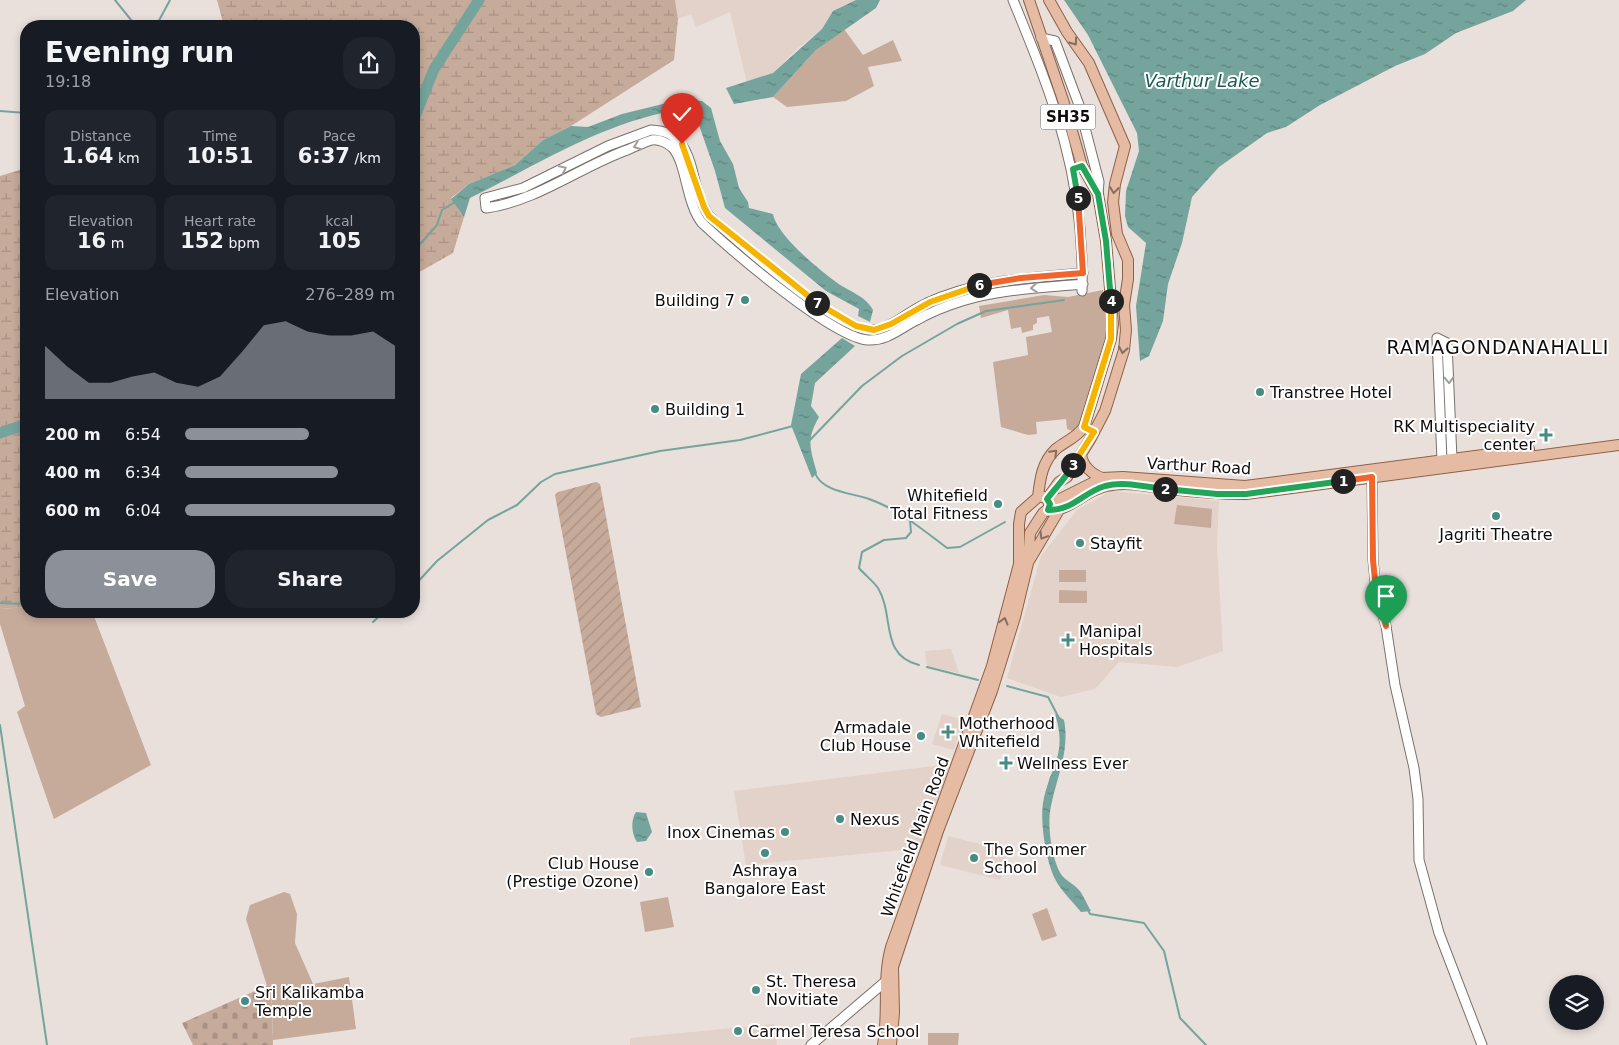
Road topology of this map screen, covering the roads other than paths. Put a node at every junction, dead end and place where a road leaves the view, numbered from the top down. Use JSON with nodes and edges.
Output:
{"nodes":[{"id":1,"x":1012,"y":0,"type":"edge"},
{"id":2,"x":1029,"y":0,"type":"edge"},
{"id":3,"x":1049,"y":0,"type":"edge"},
{"id":4,"x":1041,"y":38,"type":"junction"},
{"id":5,"x":1077,"y":168,"type":"junction"},
{"id":6,"x":543,"y":179,"type":"junction"},
{"id":7,"x":547,"y":188,"type":"junction"},
{"id":8,"x":1098,"y":194,"type":"junction"},
{"id":9,"x":1083,"y":273,"type":"junction"},
{"id":10,"x":983,"y":285,"type":"junction"},
{"id":11,"x":986,"y":295,"type":"junction"},
{"id":12,"x":824,"y":308,"type":"junction"},
{"id":13,"x":819,"y":316,"type":"junction"},
{"id":14,"x":850,"y":323,"type":"junction"},
{"id":15,"x":850,"y":334,"type":"junction"},
{"id":16,"x":1084,"y":427,"type":"junction"},
{"id":17,"x":1094,"y":432,"type":"junction"},
{"id":18,"x":1619,"y":438,"type":"edge"},
{"id":19,"x":1619,"y":445,"type":"edge"},
{"id":20,"x":1545,"y":451,"type":"junction"},
{"id":21,"x":1081,"y":455,"type":"junction"},
{"id":22,"x":1447,"y":460,"type":"junction"},
{"id":23,"x":1372,"y":477,"type":"junction"},
{"id":24,"x":1102,"y":478,"type":"junction"},
{"id":25,"x":1043,"y":504,"type":"junction"},
{"id":26,"x":1059,"y":510,"type":"junction"},
{"id":27,"x":1028,"y":563,"type":"junction"},
{"id":28,"x":889,"y":980,"type":"junction"},
{"id":29,"x":811,"y":1045,"type":"edge"},
{"id":30,"x":883,"y":1045,"type":"edge"},
{"id":31,"x":891,"y":1045,"type":"edge"},
{"id":32,"x":1482,"y":1045,"type":"edge"}],
"edges":[{"from":1,"to":5,"type":"street"},
{"from":2,"to":4,"type":"main road","number":"SH35"},
{"from":3,"to":17,"type":"main road","number":"SH35","one_way":true},
{"from":4,"to":5,"type":"main road","number":"SH35"},
{"from":4,"to":8,"type":"street","number":"SH35"},
{"from":5,"to":8,"type":"main road","number":"SH35"},
{"from":5,"to":9,"type":"street"},
{"from":6,"to":7,"type":"street"},
{"from":6,"to":7,"type":"street"},
{"from":6,"to":12,"type":"street","one_way":true},
{"from":13,"to":7,"type":"street","one_way":true},
{"from":8,"to":16,"type":"main road","number":"SH35"},
{"from":9,"to":10,"type":"street"},
{"from":9,"to":11,"type":"street","one_way":true},
{"from":10,"to":11,"type":"street"},
{"from":10,"to":14,"type":"street"},
{"from":11,"to":15,"type":"street"},
{"from":12,"to":13,"type":"street"},
{"from":12,"to":14,"type":"street"},
{"from":13,"to":15,"type":"street"},
{"from":14,"to":15,"type":"street"},
{"from":16,"to":17,"type":"main road"},
{"from":25,"to":16,"type":"main road","number":"SH35","one_way":true},
{"from":17,"to":21,"type":"main road","number":"SH35"},
{"from":18,"to":20,"type":"main road","name":"Varthur Road"},
{"from":19,"to":20,"type":"main road","name":"Varthur Road"},
{"from":20,"to":22,"type":"main road","name":"Varthur Road"},
{"from":20,"to":23,"type":"main road","name":"Varthur Road"},
{"from":21,"to":24,"type":"main road"},
{"from":21,"to":25,"type":"main road","number":"SH35"},
{"from":22,"to":22,"type":"street","one_way":true},
{"from":22,"to":24,"type":"main road","name":"Varthur Road"},
{"from":23,"to":26,"type":"main road","name":"Varthur Road"},
{"from":23,"to":32,"type":"street"},
{"from":24,"to":25,"type":"main road","name":"Varthur Road"},
{"from":25,"to":26,"type":"main road","name":"Varthur Road"},
{"from":25,"to":27,"type":"main road","name":"Whitefield Main Road","number":"SH35"},
{"from":28,"to":25,"type":"main road","name":"Whitefield Main Road","number":"SH35","one_way":true},
{"from":26,"to":27,"type":"main road","one_way":true},
{"from":27,"to":28,"type":"main road","name":"Whitefield Main Road","number":"SH35"},
{"from":28,"to":29,"type":"street"},
{"from":28,"to":30,"type":"main road","name":"Whitefield Main Road","number":"SH35"},
{"from":28,"to":31,"type":"main road","name":"Whitefield Main Road","number":"SH35"}]}
